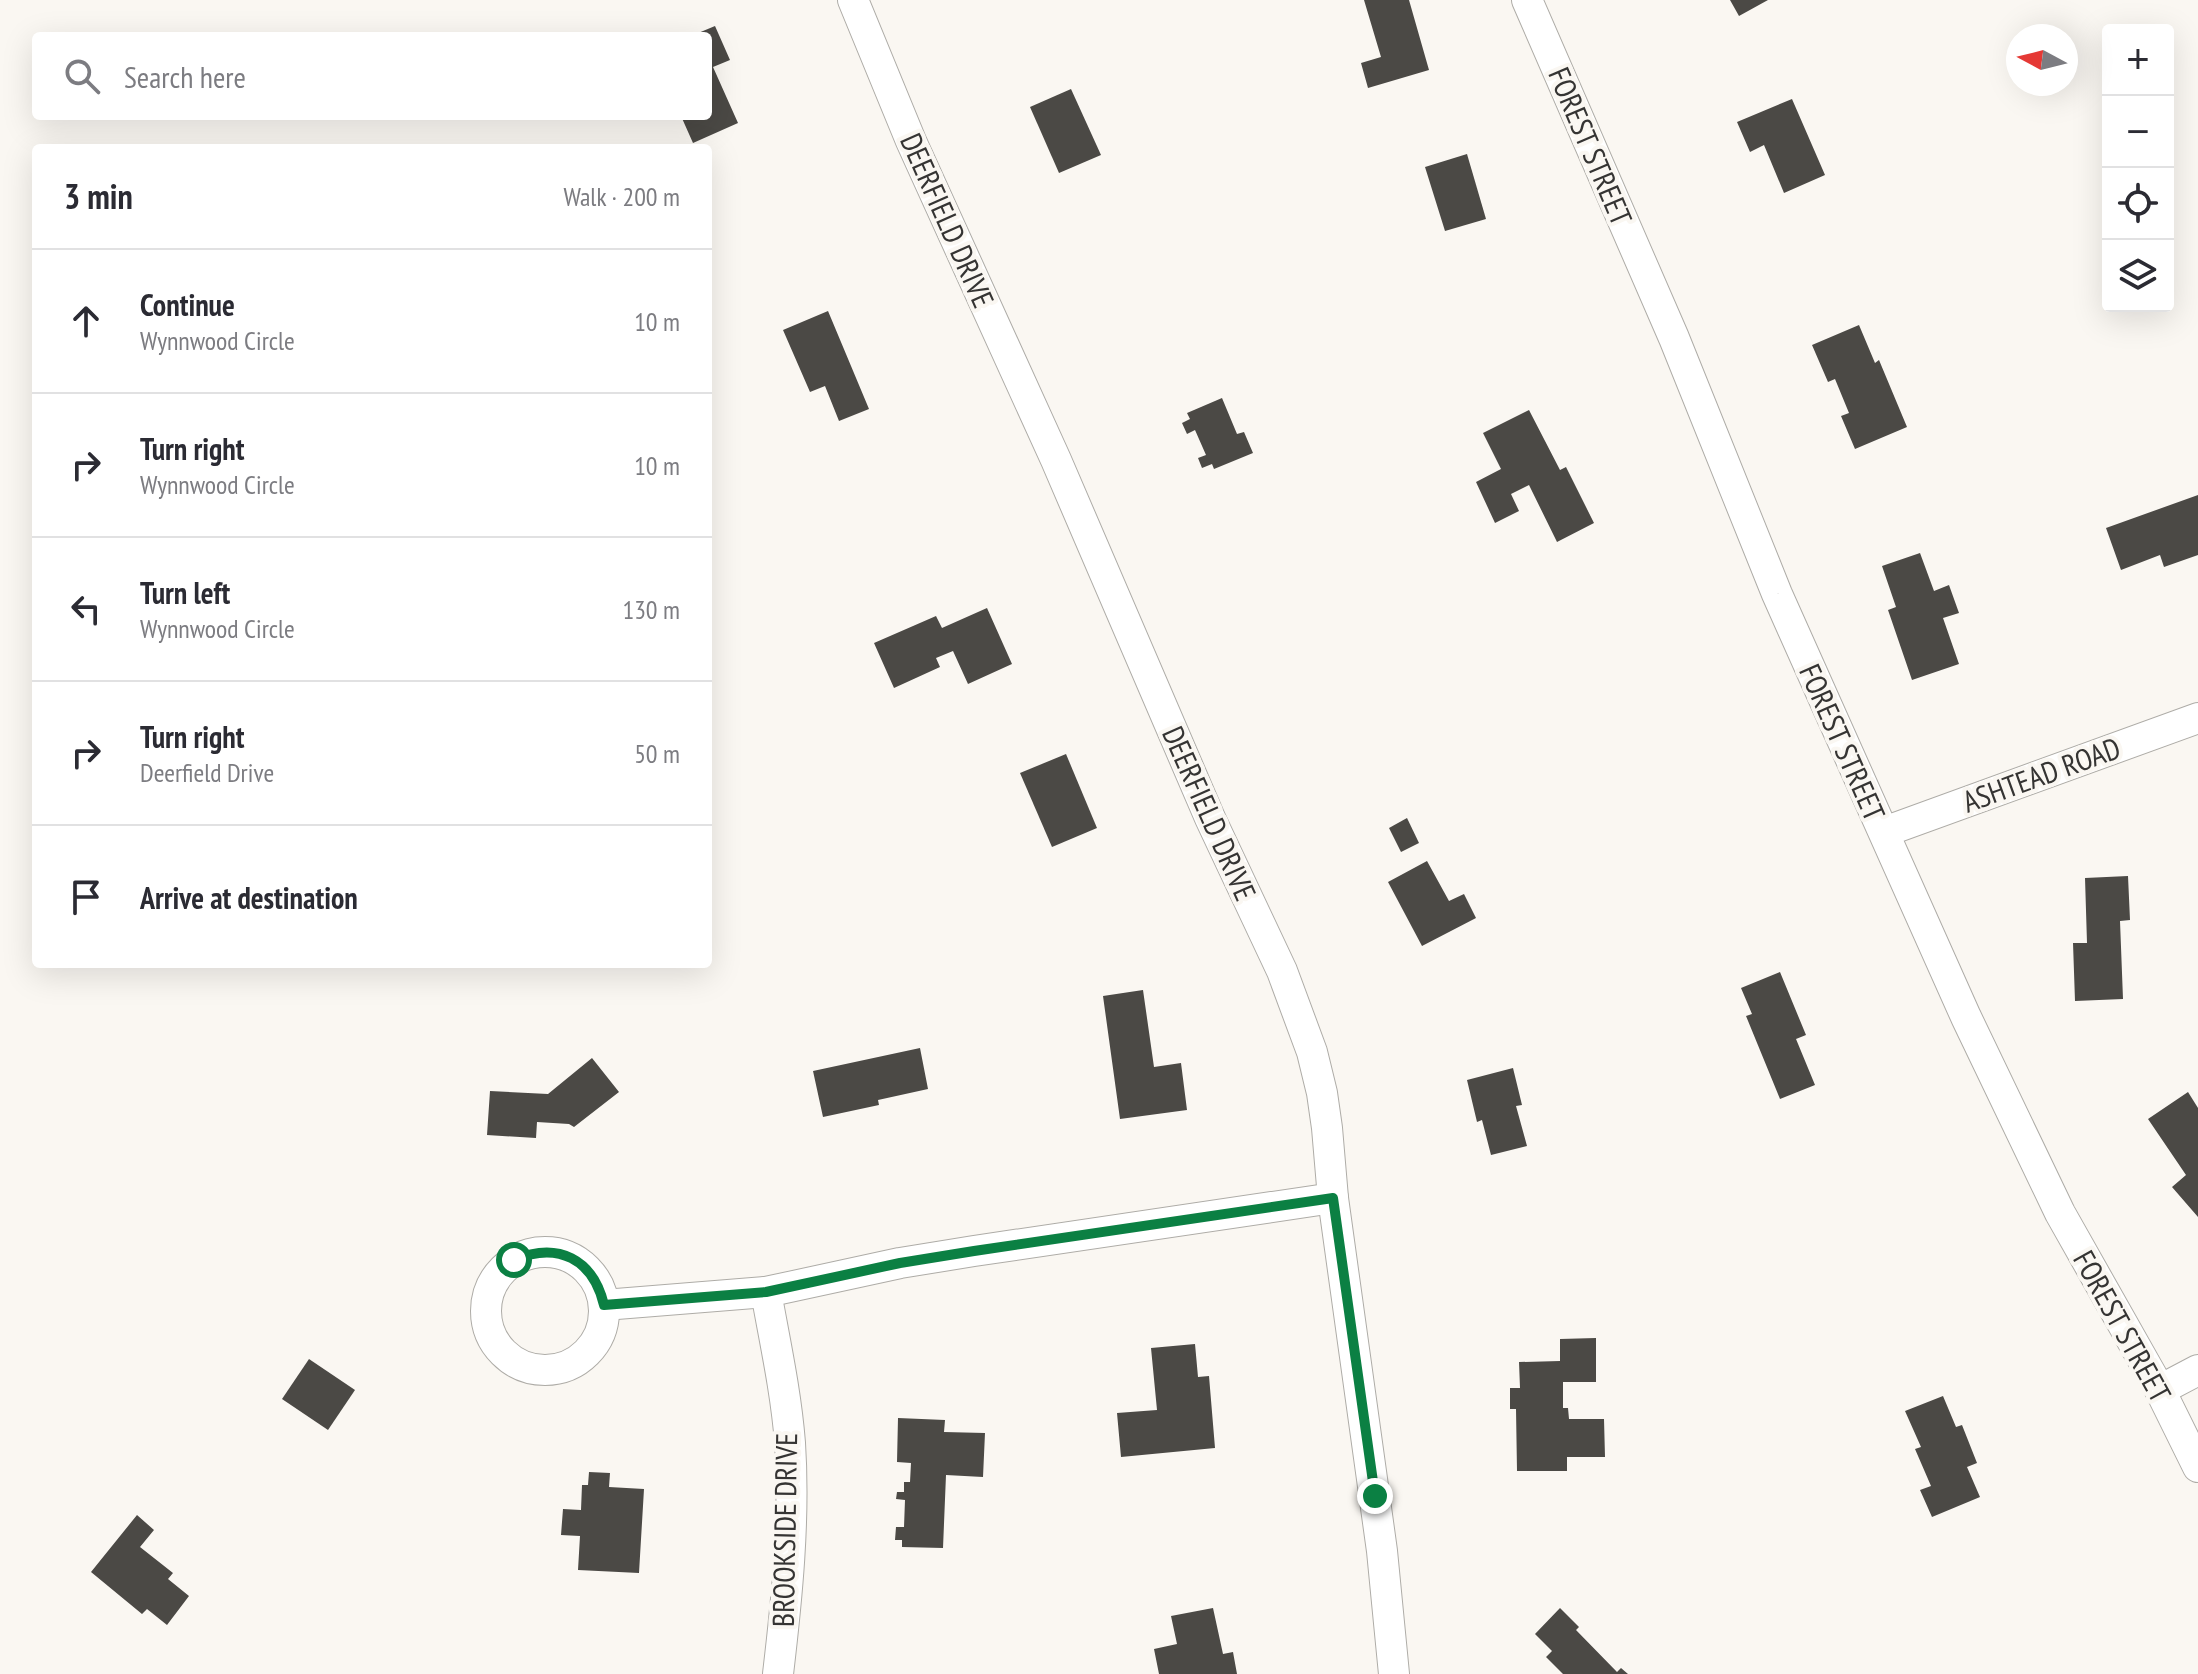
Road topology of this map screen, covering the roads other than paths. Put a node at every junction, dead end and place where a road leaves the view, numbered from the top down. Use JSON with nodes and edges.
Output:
{"nodes":[{"id":1,"x":853,"y":0,"type":"edge"},
{"id":2,"x":1527,"y":0,"type":"edge"},
{"id":3,"x":2198,"y":718,"type":"edge"},
{"id":4,"x":1884,"y":832,"type":"junction"},
{"id":5,"x":1333,"y":1198,"type":"junction"},
{"id":6,"x":766,"y":1292,"type":"junction"},
{"id":7,"x":604,"y":1305,"type":"dead end"},
{"id":8,"x":2198,"y":1370,"type":"edge"},
{"id":9,"x":2160,"y":1390,"type":"junction"},
{"id":10,"x":2198,"y":1467,"type":"edge"},
{"id":11,"x":778,"y":1674,"type":"edge"},
{"id":12,"x":1394,"y":1674,"type":"edge"}],
"edges":[{"from":1,"to":5,"type":"street","name":"DEERFIELD DRIVE"},
{"from":2,"to":4,"type":"street","name":"FOREST STREET"},
{"from":3,"to":4,"type":"street","name":"ASHTEAD ROAD"},
{"from":4,"to":9,"type":"street","name":"FOREST STREET"},
{"from":5,"to":6,"type":"street"},
{"from":5,"to":12,"type":"street","name":"DEERFIELD DRIVE"},
{"from":6,"to":7,"type":"street"},
{"from":6,"to":11,"type":"street","name":"BROOKSIDE DRIVE"},
{"from":8,"to":9,"type":"street"},
{"from":9,"to":10,"type":"street","name":"FOREST STREET"}]}
